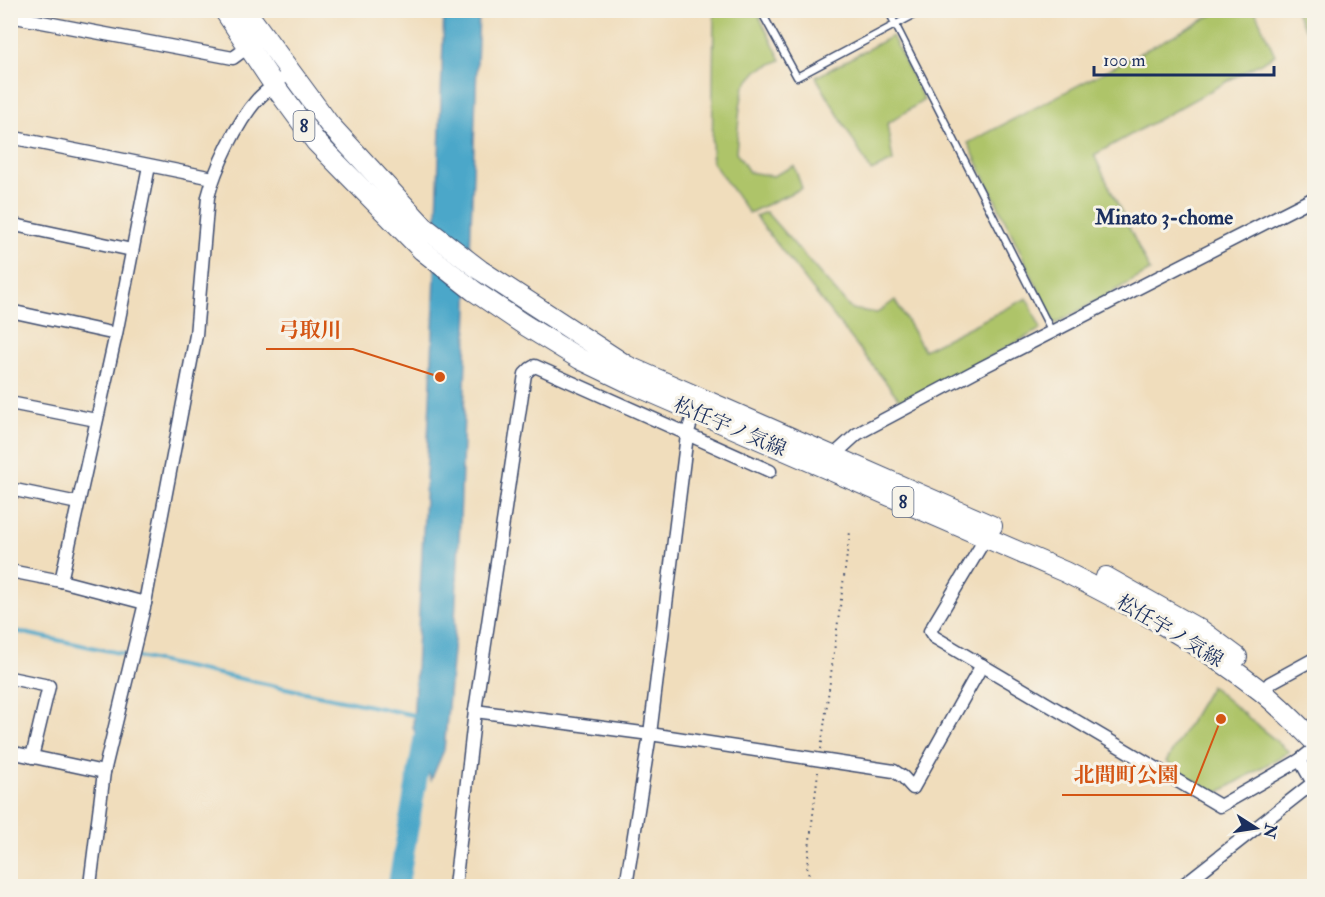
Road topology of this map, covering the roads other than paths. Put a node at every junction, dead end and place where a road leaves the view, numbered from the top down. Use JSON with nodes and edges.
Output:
{"nodes":[{"id":1,"x":224,"y":10,"type":"edge"},
{"id":2,"x":245,"y":10,"type":"edge"},
{"id":3,"x":763,"y":10,"type":"edge"},
{"id":4,"x":888,"y":10,"type":"edge"},
{"id":5,"x":923,"y":10,"type":"edge"},
{"id":6,"x":10,"y":16,"type":"edge"},
{"id":7,"x":895,"y":25,"type":"junction"},
{"id":8,"x":256,"y":42,"type":"junction"},
{"id":9,"x":282,"y":79,"type":"junction"},
{"id":10,"x":10,"y":136,"type":"edge"},
{"id":11,"x":149,"y":166,"type":"junction"},
{"id":12,"x":213,"y":178,"type":"junction"},
{"id":13,"x":1314,"y":198,"type":"edge"},
{"id":14,"x":10,"y":224,"type":"edge"},
{"id":15,"x":132,"y":250,"type":"junction"},
{"id":16,"x":10,"y":311,"type":"edge"},
{"id":17,"x":1052,"y":332,"type":"junction"},
{"id":18,"x":116,"y":334,"type":"junction"},
{"id":19,"x":10,"y":403,"type":"edge"},
{"id":20,"x":696,"y":406,"type":"junction"},
{"id":21,"x":96,"y":420,"type":"junction"},
{"id":22,"x":687,"y":435,"type":"junction"},
{"id":23,"x":831,"y":462,"type":"junction"},
{"id":24,"x":770,"y":471,"type":"dead end"},
{"id":25,"x":10,"y":489,"type":"edge"},
{"id":26,"x":78,"y":503,"type":"junction"},
{"id":27,"x":989,"y":532,"type":"junction"},
{"id":28,"x":10,"y":572,"type":"edge"},
{"id":29,"x":61,"y":581,"type":"junction"},
{"id":30,"x":145,"y":603,"type":"junction"},
{"id":31,"x":1314,"y":659,"type":"edge"},
{"id":32,"x":982,"y":665,"type":"junction"},
{"id":33,"x":10,"y":678,"type":"edge"},
{"id":34,"x":1267,"y":688,"type":"junction"},
{"id":35,"x":475,"y":711,"type":"junction"},
{"id":36,"x":1314,"y":722,"type":"edge"},
{"id":37,"x":650,"y":734,"type":"junction"},
{"id":38,"x":1314,"y":741,"type":"edge"},
{"id":39,"x":1314,"y":749,"type":"edge"},
{"id":40,"x":10,"y":752,"type":"edge"},
{"id":41,"x":32,"y":757,"type":"junction"},
{"id":42,"x":1300,"y":760,"type":"junction"},
{"id":43,"x":104,"y":772,"type":"junction"},
{"id":44,"x":90,"y":885,"type":"edge"},
{"id":45,"x":455,"y":886,"type":"edge"},
{"id":46,"x":626,"y":886,"type":"edge"},
{"id":47,"x":1182,"y":886,"type":"edge"}],
"edges":[{"from":1,"to":8,"type":"main road","name":"松任宇ノ気線","number":"8"},
{"from":2,"to":8,"type":"main road","name":"松任宇ノ気線","number":"8"},
{"from":3,"to":7,"type":"lane"},
{"from":4,"to":7,"type":"lane"},
{"from":5,"to":7,"type":"lane"},
{"from":6,"to":8,"type":"street"},
{"from":7,"to":17,"type":"lane"},
{"from":8,"to":9,"type":"main road","name":"松任宇ノ気線","number":"8"},
{"from":9,"to":12,"type":"street"},
{"from":9,"to":20,"type":"main road","name":"松任宇ノ気線","number":"8"},
{"from":9,"to":20,"type":"main road","name":"松任宇ノ気線","number":"8"},
{"from":10,"to":11,"type":"street"},
{"from":11,"to":12,"type":"street"},
{"from":11,"to":15,"type":"street"},
{"from":12,"to":30,"type":"street"},
{"from":13,"to":17,"type":"street"},
{"from":14,"to":15,"type":"street"},
{"from":15,"to":18,"type":"street"},
{"from":16,"to":18,"type":"street"},
{"from":17,"to":23,"type":"street"},
{"from":18,"to":21,"type":"street"},
{"from":19,"to":21,"type":"street"},
{"from":20,"to":22,"type":"street"},
{"from":20,"to":23,"type":"main road","name":"松任宇ノ気線","number":"8"},
{"from":21,"to":26,"type":"street"},
{"from":22,"to":24,"type":"street"},
{"from":22,"to":35,"type":"street"},
{"from":22,"to":37,"type":"street"},
{"from":23,"to":27,"type":"main road","name":"松任宇ノ気線","number":"8"},
{"from":25,"to":26,"type":"street"},
{"from":26,"to":29,"type":"street"},
{"from":27,"to":32,"type":"street"},
{"from":27,"to":34,"type":"main road","name":"松任宇ノ気線","number":"8"},
{"from":28,"to":29,"type":"street"},
{"from":29,"to":30,"type":"street"},
{"from":30,"to":43,"type":"street"},
{"from":31,"to":34,"type":"street"},
{"from":32,"to":37,"type":"street"},
{"from":32,"to":42,"type":"street"},
{"from":33,"to":41,"type":"street"},
{"from":34,"to":36,"type":"main road","name":"松任宇ノ気線","number":"8"},
{"from":34,"to":38,"type":"main road","name":"松任宇ノ気線","number":"8"},
{"from":35,"to":37,"type":"street"},
{"from":35,"to":45,"type":"street"},
{"from":37,"to":46,"type":"street"},
{"from":39,"to":42,"type":"street"},
{"from":40,"to":41,"type":"street"},
{"from":41,"to":43,"type":"street"},
{"from":42,"to":47,"type":"street"},
{"from":43,"to":44,"type":"street"}]}
